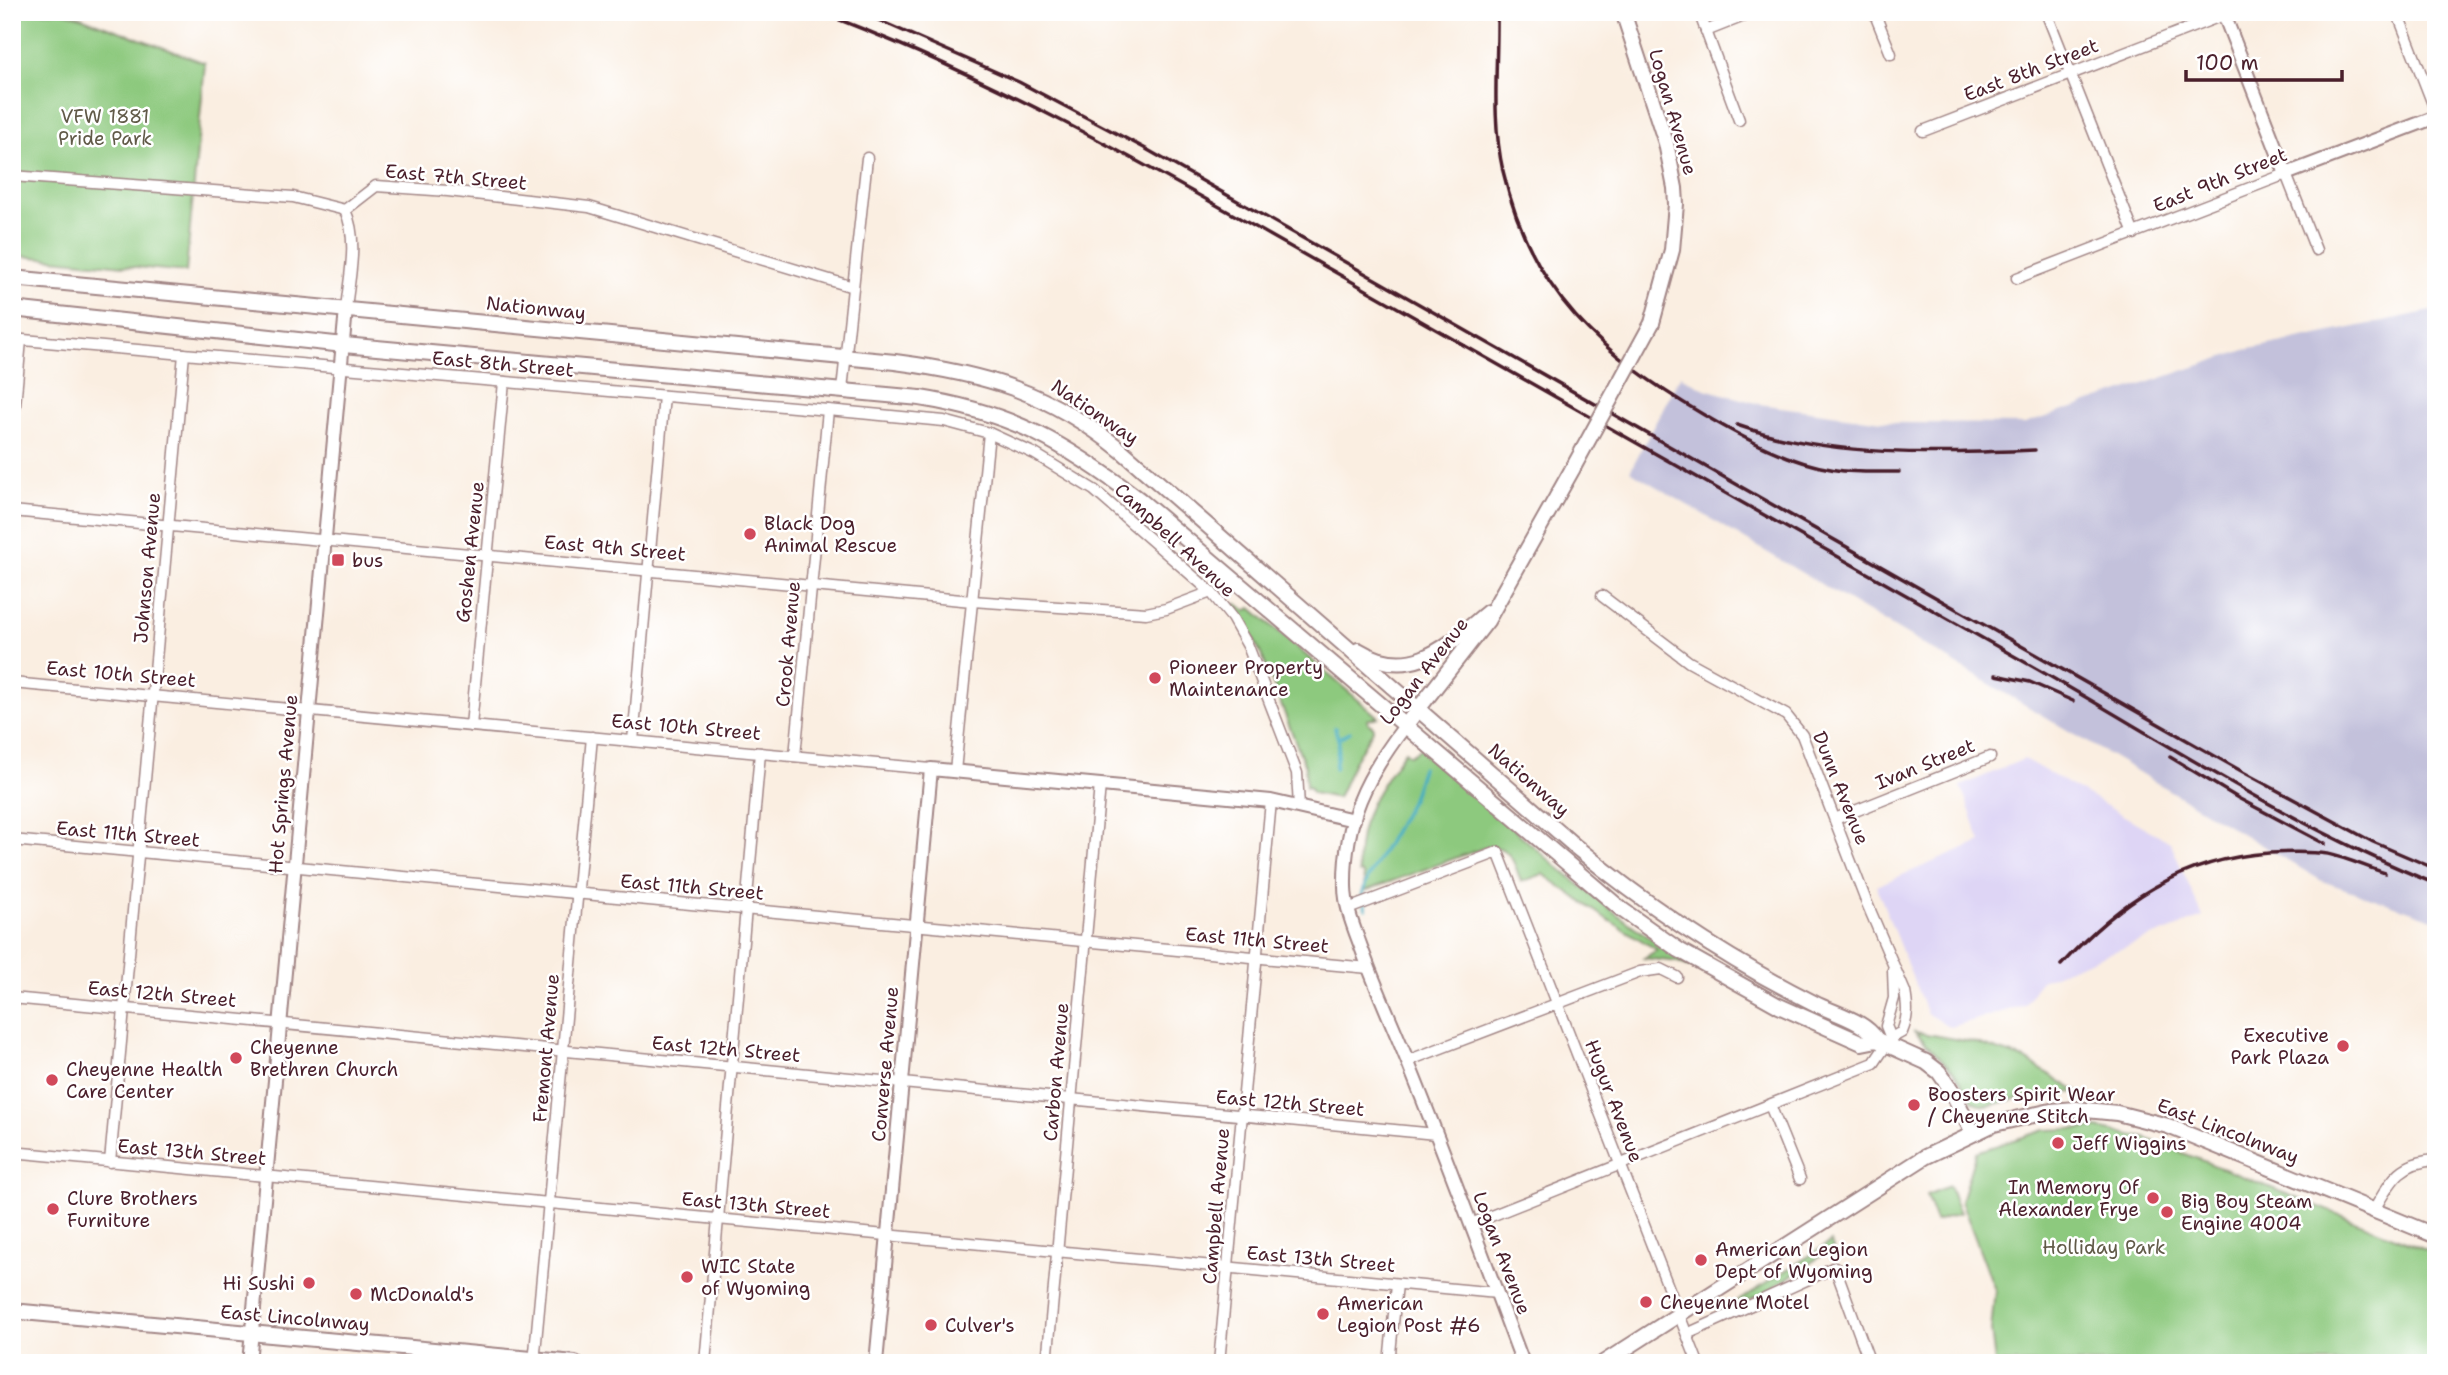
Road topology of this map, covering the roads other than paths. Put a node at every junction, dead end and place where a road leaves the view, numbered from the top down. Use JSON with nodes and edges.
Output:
{"nodes":[{"id":1,"x":1623,"y":12,"type":"edge"},
{"id":2,"x":1699,"y":12,"type":"edge"},
{"id":3,"x":1754,"y":12,"type":"edge"},
{"id":4,"x":1874,"y":12,"type":"edge"},
{"id":5,"x":2046,"y":12,"type":"edge"},
{"id":6,"x":2397,"y":12,"type":"edge"},
{"id":7,"x":2226,"y":13,"type":"edge"},
{"id":8,"x":1706,"y":31,"type":"junction"},
{"id":9,"x":1891,"y":54,"type":"dead end"},
{"id":10,"x":2070,"y":74,"type":"junction"},
{"id":11,"x":2436,"y":114,"type":"edge"},
{"id":12,"x":1740,"y":120,"type":"dead end"},
{"id":13,"x":1923,"y":131,"type":"dead end"},
{"id":14,"x":867,"y":158,"type":"dead end"},
{"id":15,"x":2286,"y":174,"type":"junction"},
{"id":16,"x":12,"y":176,"type":"edge"},
{"id":17,"x":345,"y":211,"type":"junction"},
{"id":18,"x":2134,"y":234,"type":"junction"},
{"id":19,"x":2316,"y":250,"type":"dead end"},
{"id":20,"x":12,"y":278,"type":"edge"},
{"id":21,"x":2017,"y":278,"type":"dead end"},
{"id":22,"x":853,"y":287,"type":"junction"},
{"id":23,"x":12,"y":309,"type":"edge"},
{"id":24,"x":346,"y":309,"type":"junction"},
{"id":25,"x":17,"y":340,"type":"edge"},
{"id":26,"x":344,"y":345,"type":"junction"},
{"id":27,"x":184,"y":354,"type":"junction"},
{"id":28,"x":845,"y":358,"type":"junction"},
{"id":29,"x":341,"y":368,"type":"junction"},
{"id":30,"x":504,"y":382,"type":"junction"},
{"id":31,"x":842,"y":390,"type":"junction"},
{"id":32,"x":664,"y":396,"type":"junction"},
{"id":33,"x":828,"y":410,"type":"junction"},
{"id":34,"x":989,"y":433,"type":"junction"},
{"id":35,"x":12,"y":438,"type":"edge"},
{"id":36,"x":12,"y":511,"type":"edge"},
{"id":37,"x":168,"y":526,"type":"junction"},
{"id":38,"x":325,"y":540,"type":"junction"},
{"id":39,"x":488,"y":556,"type":"junction"},
{"id":40,"x":649,"y":571,"type":"junction"},
{"id":41,"x":811,"y":586,"type":"junction"},
{"id":42,"x":1211,"y":592,"type":"junction"},
{"id":43,"x":1602,"y":596,"type":"dead end"},
{"id":44,"x":972,"y":601,"type":"junction"},
{"id":45,"x":1497,"y":605,"type":"junction"},
{"id":46,"x":1327,"y":630,"type":"junction"},
{"id":47,"x":12,"y":683,"type":"edge"},
{"id":48,"x":152,"y":696,"type":"junction"},
{"id":49,"x":1418,"y":709,"type":"junction"},
{"id":50,"x":310,"y":711,"type":"junction"},
{"id":51,"x":471,"y":726,"type":"junction"},
{"id":52,"x":1405,"y":726,"type":"junction"},
{"id":53,"x":592,"y":737,"type":"junction"},
{"id":54,"x":633,"y":741,"type":"junction"},
{"id":55,"x":760,"y":753,"type":"junction"},
{"id":56,"x":795,"y":756,"type":"junction"},
{"id":57,"x":1990,"y":757,"type":"dead end"},
{"id":58,"x":931,"y":769,"type":"junction"},
{"id":59,"x":955,"y":771,"type":"junction"},
{"id":60,"x":1100,"y":785,"type":"junction"},
{"id":61,"x":1271,"y":801,"type":"junction"},
{"id":62,"x":1299,"y":807,"type":"junction"},
{"id":63,"x":1835,"y":819,"type":"junction"},
{"id":64,"x":1354,"y":820,"type":"junction"},
{"id":65,"x":12,"y":840,"type":"edge"},
{"id":66,"x":138,"y":852,"type":"junction"},
{"id":67,"x":295,"y":867,"type":"junction"},
{"id":68,"x":578,"y":894,"type":"junction"},
{"id":69,"x":746,"y":909,"type":"junction"},
{"id":70,"x":1348,"y":909,"type":"junction"},
{"id":71,"x":917,"y":926,"type":"junction"},
{"id":72,"x":1086,"y":942,"type":"junction"},
{"id":73,"x":1256,"y":958,"type":"junction"},
{"id":74,"x":1892,"y":965,"type":"junction"},
{"id":75,"x":1369,"y":968,"type":"junction"},
{"id":76,"x":1676,"y":977,"type":"dead end"},
{"id":77,"x":12,"y":998,"type":"edge"},
{"id":78,"x":1557,"y":1002,"type":"junction"},
{"id":79,"x":124,"y":1008,"type":"junction"},
{"id":80,"x":281,"y":1024,"type":"junction"},
{"id":81,"x":1886,"y":1041,"type":"junction"},
{"id":82,"x":563,"y":1051,"type":"junction"},
{"id":83,"x":1408,"y":1061,"type":"junction"},
{"id":84,"x":732,"y":1067,"type":"junction"},
{"id":85,"x":903,"y":1083,"type":"junction"},
{"id":86,"x":1072,"y":1100,"type":"junction"},
{"id":87,"x":1770,"y":1105,"type":"junction"},
{"id":88,"x":1242,"y":1116,"type":"junction"},
{"id":89,"x":1973,"y":1133,"type":"junction"},
{"id":90,"x":1436,"y":1134,"type":"junction"},
{"id":91,"x":12,"y":1152,"type":"edge"},
{"id":92,"x":2436,"y":1160,"type":"edge"},
{"id":93,"x":110,"y":1162,"type":"junction"},
{"id":94,"x":1620,"y":1163,"type":"junction"},
{"id":95,"x":267,"y":1177,"type":"junction"},
{"id":96,"x":1800,"y":1180,"type":"dead end"},
{"id":97,"x":549,"y":1203,"type":"junction"},
{"id":98,"x":2374,"y":1210,"type":"junction"},
{"id":99,"x":718,"y":1219,"type":"junction"},
{"id":100,"x":1471,"y":1224,"type":"junction"},
{"id":101,"x":889,"y":1236,"type":"junction"},
{"id":102,"x":2436,"y":1236,"type":"edge"},
{"id":103,"x":1058,"y":1251,"type":"junction"},
{"id":104,"x":1228,"y":1268,"type":"junction"},
{"id":105,"x":1397,"y":1284,"type":"junction"},
{"id":106,"x":1497,"y":1293,"type":"junction"},
{"id":107,"x":12,"y":1311,"type":"edge"},
{"id":108,"x":1679,"y":1315,"type":"junction"},
{"id":109,"x":252,"y":1333,"type":"junction"},
{"id":110,"x":1687,"y":1334,"type":"junction"},
{"id":111,"x":534,"y":1361,"type":"edge"},
{"id":112,"x":249,"y":1363,"type":"edge"},
{"id":113,"x":575,"y":1363,"type":"edge"},
{"id":114,"x":705,"y":1363,"type":"edge"},
{"id":115,"x":876,"y":1363,"type":"edge"},
{"id":116,"x":1047,"y":1363,"type":"edge"},
{"id":117,"x":1219,"y":1363,"type":"edge"},
{"id":118,"x":1390,"y":1363,"type":"edge"},
{"id":119,"x":1523,"y":1363,"type":"edge"},
{"id":120,"x":1603,"y":1363,"type":"edge"},
{"id":121,"x":1698,"y":1363,"type":"edge"},
{"id":122,"x":1870,"y":1363,"type":"edge"}],
"edges":[{"from":1,"to":45,"type":"main road","name":"Logan Avenue","bridge":true},
{"from":2,"to":8,"type":"street"},
{"from":3,"to":8,"type":"street"},
{"from":4,"to":9,"type":"street"},
{"from":5,"to":10,"type":"street"},
{"from":6,"to":11,"type":"street"},
{"from":7,"to":10,"type":"street","name":"East 8th Street"},
{"from":7,"to":15,"type":"street"},
{"from":8,"to":12,"type":"street"},
{"from":10,"to":13,"type":"street","name":"East 8th Street"},
{"from":10,"to":18,"type":"street"},
{"from":11,"to":15,"type":"street","name":"East 9th Street"},
{"from":14,"to":22,"type":"street"},
{"from":15,"to":18,"type":"street","name":"East 9th Street"},
{"from":15,"to":19,"type":"street"},
{"from":16,"to":17,"type":"street"},
{"from":17,"to":22,"type":"street","name":"East 7th Street"},
{"from":17,"to":24,"type":"street","name":"Hot Springs Avenue"},
{"from":18,"to":21,"type":"street","name":"East 9th Street"},
{"from":20,"to":24,"type":"main road","name":"Nationway"},
{"from":22,"to":28,"type":"street"},
{"from":23,"to":26,"type":"main road","name":"Nationway"},
{"from":24,"to":26,"type":"street","name":"Hot Springs Avenue"},
{"from":24,"to":28,"type":"main road","name":"Nationway"},
{"from":25,"to":27,"type":"street","name":"East 8th Street"},
{"from":25,"to":35,"type":"street"},
{"from":26,"to":29,"type":"street","name":"Hot Springs Avenue"},
{"from":26,"to":31,"type":"main road","name":"Nationway"},
{"from":27,"to":29,"type":"street","name":"East 8th Street"},
{"from":27,"to":37,"type":"street","name":"Johnson Avenue"},
{"from":28,"to":31,"type":"street"},
{"from":28,"to":46,"type":"main road","name":"Nationway"},
{"from":29,"to":30,"type":"street","name":"East 8th Street"},
{"from":29,"to":38,"type":"street","name":"Hot Springs Avenue"},
{"from":30,"to":32,"type":"street","name":"East 8th Street"},
{"from":30,"to":39,"type":"street","name":"Goshen Avenue"},
{"from":31,"to":52,"type":"main road","name":"Nationway"},
{"from":32,"to":33,"type":"street","name":"East 8th Street"},
{"from":32,"to":40,"type":"street"},
{"from":33,"to":34,"type":"street","name":"East 8th Street"},
{"from":33,"to":41,"type":"street","name":"Crook Avenue"},
{"from":34,"to":42,"type":"street","name":"Campbell Avenue"},
{"from":34,"to":44,"type":"street"},
{"from":36,"to":37,"type":"street","name":"East 9th Street"},
{"from":37,"to":38,"type":"street","name":"East 9th Street"},
{"from":37,"to":48,"type":"street","name":"Johnson Avenue"},
{"from":38,"to":39,"type":"street","name":"East 9th Street"},
{"from":38,"to":50,"type":"street","name":"Hot Springs Avenue"},
{"from":39,"to":40,"type":"street","name":"East 9th Street"},
{"from":39,"to":51,"type":"street","name":"Goshen Avenue"},
{"from":40,"to":41,"type":"street","name":"East 9th Street"},
{"from":40,"to":54,"type":"street"},
{"from":41,"to":44,"type":"street","name":"East 9th Street"},
{"from":41,"to":56,"type":"street","name":"Crook Avenue"},
{"from":42,"to":44,"type":"street","name":"East 9th Street"},
{"from":42,"to":62,"type":"street","name":"Campbell Avenue"},
{"from":43,"to":63,"type":"street","name":"Dunn Avenue"},
{"from":44,"to":59,"type":"street"},
{"from":45,"to":46,"type":"main road"},
{"from":45,"to":49,"type":"main road","name":"Logan Avenue"},
{"from":46,"to":49,"type":"main road","name":"Nationway"},
{"from":47,"to":48,"type":"street","name":"East 10th Street"},
{"from":48,"to":50,"type":"street","name":"East 10th Street"},
{"from":48,"to":66,"type":"street","name":"Johnson Avenue"},
{"from":49,"to":52,"type":"main road","name":"Logan Avenue"},
{"from":49,"to":81,"type":"main road","name":"Nationway"},
{"from":50,"to":51,"type":"street","name":"East 10th Street"},
{"from":50,"to":67,"type":"street","name":"Hot Springs Avenue"},
{"from":51,"to":53,"type":"street","name":"East 10th Street"},
{"from":52,"to":64,"type":"street","name":"Logan Avenue"},
{"from":52,"to":81,"type":"main road","name":"Nationway"},
{"from":53,"to":54,"type":"street","name":"East 10th Street"},
{"from":53,"to":68,"type":"street","name":"Fremont Avenue"},
{"from":54,"to":55,"type":"street","name":"East 10th Street"},
{"from":55,"to":56,"type":"street","name":"East 10th Street"},
{"from":55,"to":69,"type":"street"},
{"from":56,"to":58,"type":"street","name":"East 10th Street"},
{"from":57,"to":63,"type":"street","name":"Ivan Street"},
{"from":58,"to":59,"type":"street","name":"East 10th Street"},
{"from":58,"to":71,"type":"street","name":"Converse Avenue"},
{"from":59,"to":60,"type":"street","name":"East 10th Street"},
{"from":60,"to":61,"type":"street","name":"East 10th Street"},
{"from":60,"to":72,"type":"street","name":"Carbon Avenue"},
{"from":61,"to":62,"type":"street","name":"East 10th Street"},
{"from":61,"to":73,"type":"street","name":"Campbell Avenue"},
{"from":62,"to":64,"type":"street","name":"East 10th Street"},
{"from":63,"to":74,"type":"street","name":"Dunn Avenue"},
{"from":64,"to":70,"type":"street","name":"Logan Avenue"},
{"from":65,"to":66,"type":"street","name":"East 11th Street"},
{"from":66,"to":67,"type":"street","name":"East 11th Street"},
{"from":66,"to":79,"type":"street","name":"Johnson Avenue"},
{"from":67,"to":68,"type":"street","name":"East 11th Street"},
{"from":67,"to":80,"type":"street","name":"Hot Springs Avenue"},
{"from":68,"to":69,"type":"street","name":"East 11th Street"},
{"from":68,"to":82,"type":"street","name":"Fremont Avenue"},
{"from":69,"to":71,"type":"street","name":"East 11th Street"},
{"from":69,"to":84,"type":"street"},
{"from":70,"to":75,"type":"street","name":"Logan Avenue"},
{"from":70,"to":78,"type":"street","name":"Hugur Avenue"},
{"from":71,"to":72,"type":"street","name":"East 11th Street"},
{"from":71,"to":85,"type":"street","name":"Converse Avenue"},
{"from":72,"to":73,"type":"street","name":"East 11th Street"},
{"from":72,"to":86,"type":"street","name":"Carbon Avenue"},
{"from":73,"to":75,"type":"street","name":"East 11th Street"},
{"from":73,"to":88,"type":"street","name":"Campbell Avenue"},
{"from":74,"to":81,"type":"street"},
{"from":74,"to":81,"type":"street","name":"Dunn Avenue"},
{"from":75,"to":83,"type":"street","name":"Logan Avenue"},
{"from":76,"to":78,"type":"street"},
{"from":77,"to":79,"type":"street","name":"East 12th Street"},
{"from":78,"to":83,"type":"street"},
{"from":78,"to":94,"type":"street","name":"Hugur Avenue"},
{"from":79,"to":80,"type":"street","name":"East 12th Street"},
{"from":79,"to":93,"type":"street","name":"Johnson Avenue"},
{"from":80,"to":82,"type":"street","name":"East 12th Street"},
{"from":80,"to":95,"type":"street","name":"Hot Springs Avenue"},
{"from":81,"to":87,"type":"street"},
{"from":81,"to":89,"type":"main road","name":"Nationway"},
{"from":82,"to":84,"type":"street","name":"East 12th Street"},
{"from":82,"to":97,"type":"street","name":"Fremont Avenue"},
{"from":83,"to":90,"type":"street","name":"Logan Avenue"},
{"from":84,"to":85,"type":"street","name":"East 12th Street"},
{"from":84,"to":99,"type":"street"},
{"from":85,"to":86,"type":"street","name":"East 12th Street"},
{"from":85,"to":101,"type":"street","name":"Converse Avenue"},
{"from":86,"to":88,"type":"street","name":"East 12th Street"},
{"from":86,"to":103,"type":"street","name":"Carbon Avenue"},
{"from":87,"to":94,"type":"street"},
{"from":87,"to":96,"type":"street"},
{"from":88,"to":90,"type":"street","name":"East 12th Street"},
{"from":88,"to":104,"type":"street","name":"Campbell Avenue"},
{"from":89,"to":98,"type":"main road","name":"East Lincolnway"},
{"from":89,"to":108,"type":"main road","name":"East Lincolnway"},
{"from":90,"to":100,"type":"street","name":"Logan Avenue"},
{"from":91,"to":93,"type":"street","name":"East 13th Street"},
{"from":92,"to":98,"type":"street"},
{"from":93,"to":95,"type":"street","name":"East 13th Street"},
{"from":94,"to":100,"type":"street"},
{"from":94,"to":108,"type":"street","name":"Hugur Avenue"},
{"from":95,"to":97,"type":"street","name":"East 13th Street"},
{"from":95,"to":109,"type":"street","name":"Hot Springs Avenue"},
{"from":97,"to":99,"type":"street","name":"East 13th Street"},
{"from":97,"to":111,"type":"street","name":"Fremont Avenue"},
{"from":98,"to":102,"type":"main road","name":"East Lincolnway"},
{"from":99,"to":101,"type":"street","name":"East 13th Street"},
{"from":99,"to":114,"type":"street"},
{"from":100,"to":106,"type":"street","name":"Logan Avenue"},
{"from":101,"to":103,"type":"street","name":"East 13th Street"},
{"from":101,"to":115,"type":"street","name":"Converse Avenue"},
{"from":103,"to":104,"type":"street","name":"East 13th Street"},
{"from":103,"to":116,"type":"street","name":"Carbon Avenue"},
{"from":104,"to":105,"type":"street","name":"East 13th Street"},
{"from":104,"to":117,"type":"street","name":"Campbell Avenue"},
{"from":105,"to":106,"type":"street","name":"East 13th Street"},
{"from":105,"to":118,"type":"street"},
{"from":106,"to":119,"type":"street","name":"Logan Avenue"},
{"from":107,"to":109,"type":"main road","name":"East Lincolnway"},
{"from":108,"to":110,"type":"street","name":"Hugur Avenue"},
{"from":108,"to":120,"type":"main road","name":"East Lincolnway"},
{"from":109,"to":111,"type":"main road","name":"East Lincolnway"},
{"from":109,"to":112,"type":"street","name":"Hot Springs Avenue"},
{"from":110,"to":121,"type":"street","name":"Hugur Avenue"},
{"from":110,"to":122,"type":"street"},
{"from":111,"to":113,"type":"main road","name":"East Lincolnway"}]}
